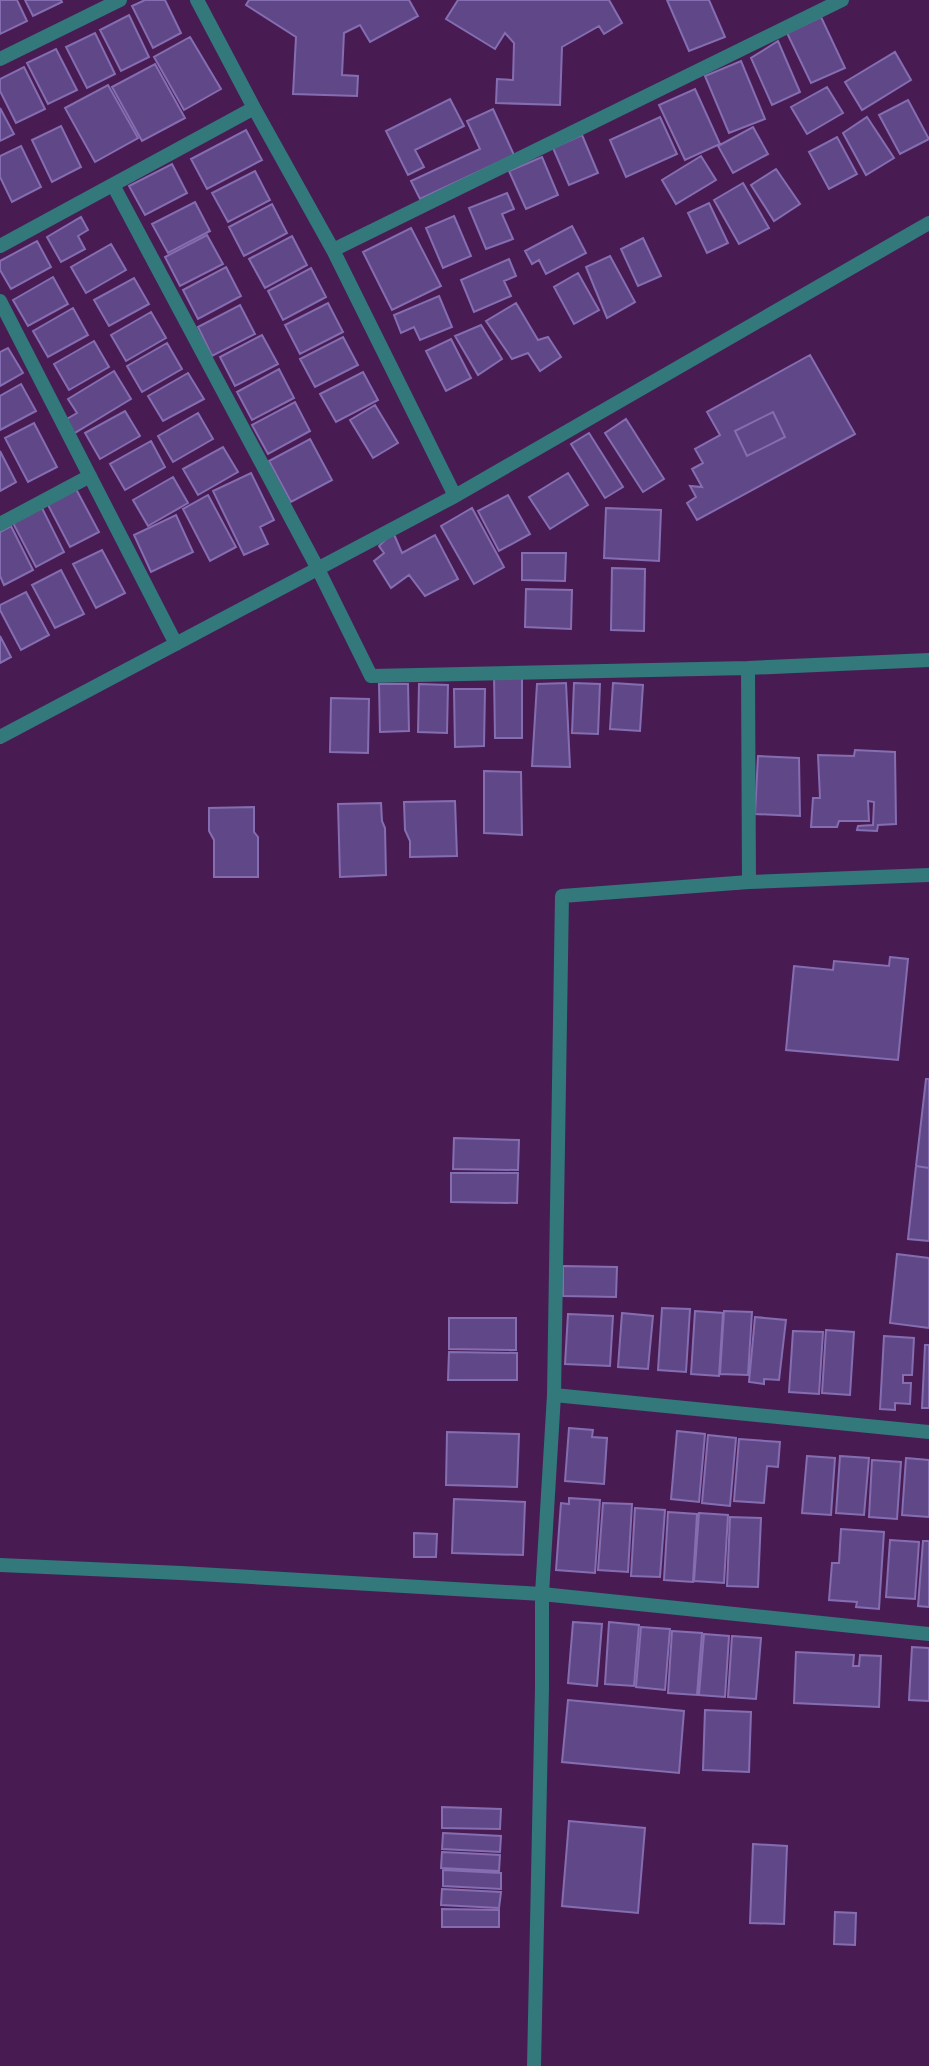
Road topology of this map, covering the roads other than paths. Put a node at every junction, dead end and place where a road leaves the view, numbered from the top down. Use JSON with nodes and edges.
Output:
{"nodes":[{"id":1,"x":120,"y":0,"type":"edge"},
{"id":2,"x":197,"y":0,"type":"edge"},
{"id":3,"x":842,"y":0,"type":"edge"},
{"id":4,"x":0,"y":60,"type":"edge"},
{"id":5,"x":254,"y":108,"type":"junction"},
{"id":6,"x":113,"y":185,"type":"junction"},
{"id":7,"x":929,"y":223,"type":"edge"},
{"id":8,"x":0,"y":246,"type":"edge"},
{"id":9,"x":333,"y":250,"type":"junction"},
{"id":10,"x":0,"y":301,"type":"edge"},
{"id":11,"x":90,"y":476,"type":"junction"},
{"id":12,"x":455,"y":496,"type":"junction"},
{"id":13,"x":0,"y":524,"type":"edge"},
{"id":14,"x":318,"y":569,"type":"junction"},
{"id":15,"x":176,"y":644,"type":"junction"},
{"id":16,"x":929,"y":660,"type":"edge"},
{"id":17,"x":748,"y":668,"type":"junction"},
{"id":18,"x":0,"y":737,"type":"edge"},
{"id":19,"x":929,"y":875,"type":"edge"},
{"id":20,"x":749,"y":882,"type":"junction"},
{"id":21,"x":554,"y":1395,"type":"junction"},
{"id":22,"x":929,"y":1432,"type":"edge"},
{"id":23,"x":0,"y":1565,"type":"edge"},
{"id":24,"x":542,"y":1594,"type":"junction"},
{"id":25,"x":929,"y":1634,"type":"edge"},
{"id":26,"x":534,"y":2066,"type":"edge"}],
"edges":[{"from":1,"to":4,"type":"street"},
{"from":2,"to":5,"type":"street"},
{"from":3,"to":9,"type":"street"},
{"from":5,"to":6,"type":"street"},
{"from":5,"to":9,"type":"street"},
{"from":6,"to":8,"type":"street"},
{"from":6,"to":14,"type":"street"},
{"from":7,"to":12,"type":"street"},
{"from":9,"to":12,"type":"street"},
{"from":10,"to":11,"type":"street"},
{"from":11,"to":13,"type":"street"},
{"from":11,"to":15,"type":"street"},
{"from":12,"to":14,"type":"street"},
{"from":14,"to":15,"type":"street"},
{"from":14,"to":17,"type":"street"},
{"from":15,"to":18,"type":"street"},
{"from":16,"to":17,"type":"street"},
{"from":17,"to":20,"type":"street"},
{"from":19,"to":20,"type":"street"},
{"from":20,"to":21,"type":"street"},
{"from":21,"to":22,"type":"street"},
{"from":21,"to":24,"type":"street"},
{"from":23,"to":24,"type":"street"},
{"from":24,"to":25,"type":"street"},
{"from":24,"to":26,"type":"street"}]}
